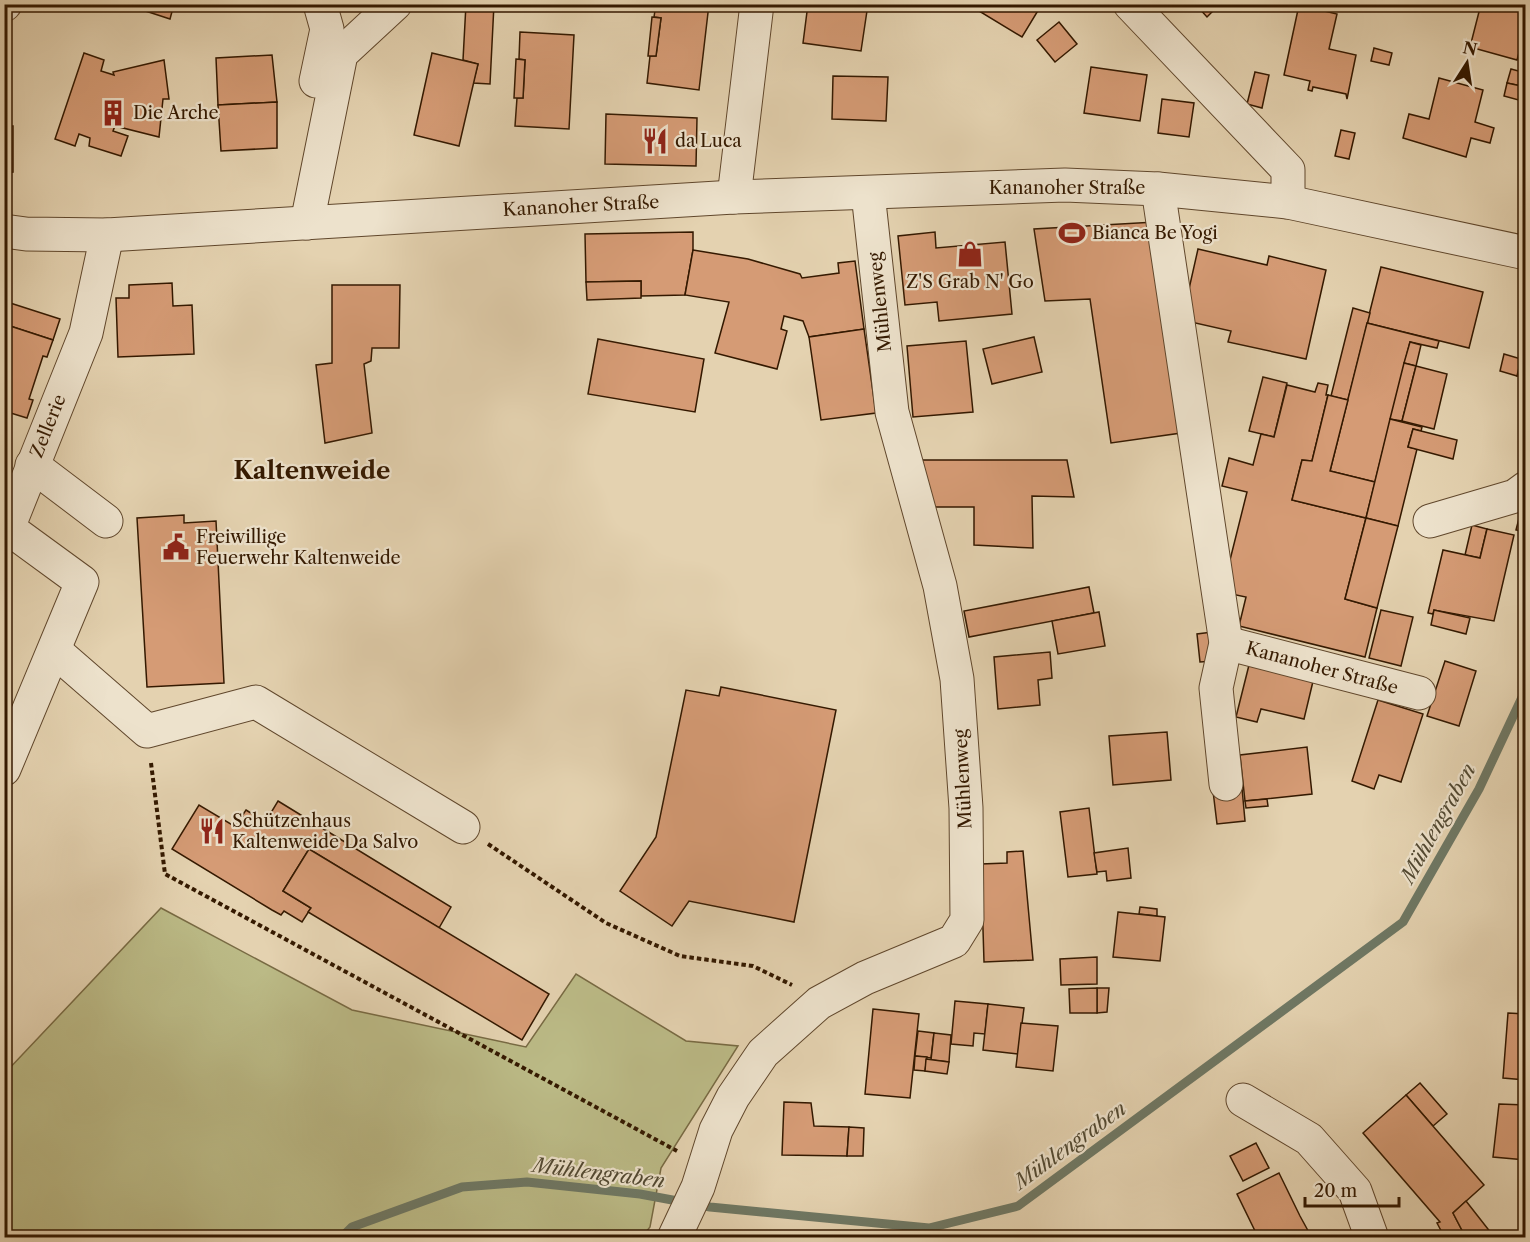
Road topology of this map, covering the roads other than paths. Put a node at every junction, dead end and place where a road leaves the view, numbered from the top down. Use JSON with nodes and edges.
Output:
{"nodes":[{"id":1,"x":320,"y":4,"type":"edge"},
{"id":2,"x":395,"y":4,"type":"edge"},
{"id":3,"x":756,"y":4,"type":"edge"},
{"id":4,"x":1130,"y":4,"type":"edge"},
{"id":5,"x":1158,"y":189,"type":"junction"},
{"id":6,"x":868,"y":193,"type":"junction"},
{"id":7,"x":734,"y":197,"type":"junction"},
{"id":8,"x":1288,"y":202,"type":"junction"},
{"id":9,"x":297,"y":224,"type":"junction"},
{"id":10,"x":4,"y":231,"type":"edge"},
{"id":11,"x":107,"y":235,"type":"junction"},
{"id":12,"x":1526,"y":254,"type":"edge"},
{"id":13,"x":32,"y":465,"type":"junction"},
{"id":14,"x":1526,"y":488,"type":"edge"},
{"id":15,"x":106,"y":521,"type":"dead end"},
{"id":16,"x":1430,"y":521,"type":"dead end"},
{"id":17,"x":1226,"y":643,"type":"junction"},
{"id":18,"x":55,"y":651,"type":"junction"},
{"id":19,"x":1419,"y":693,"type":"dead end"},
{"id":20,"x":4,"y":769,"type":"edge"},
{"id":21,"x":1226,"y":784,"type":"dead end"},
{"id":22,"x":463,"y":827,"type":"road end"},
{"id":23,"x":1243,"y":1100,"type":"dead end"},
{"id":24,"x":679,"y":1227,"type":"edge"},
{"id":25,"x":1372,"y":1238,"type":"edge"}],
"edges":[{"from":1,"to":9,"type":"street"},
{"from":2,"to":9,"type":"street"},
{"from":3,"to":7,"type":"street"},
{"from":4,"to":8,"type":"street"},
{"from":5,"to":6,"type":"street","name":"Kananoher Straße"},
{"from":5,"to":8,"type":"street","name":"Kananoher Straße"},
{"from":5,"to":17,"type":"street","name":"Kananoher Straße"},
{"from":6,"to":7,"type":"street","name":"Kananoher Straße"},
{"from":6,"to":24,"type":"street","name":"Mühlenweg"},
{"from":7,"to":9,"type":"street","name":"Kananoher Straße"},
{"from":8,"to":12,"type":"street","name":"Kananoher Straße"},
{"from":9,"to":11,"type":"street","name":"Kananoher Straße"},
{"from":10,"to":11,"type":"street","name":"Kananoher Straße"},
{"from":11,"to":13,"type":"street","name":"Zellerie"},
{"from":13,"to":15,"type":"street"},
{"from":13,"to":18,"type":"street","name":"Zellerie"},
{"from":14,"to":16,"type":"street"},
{"from":17,"to":19,"type":"street","name":"Kananoher Straße"},
{"from":17,"to":21,"type":"street","name":"Kananoher Straße"},
{"from":18,"to":20,"type":"street"},
{"from":18,"to":22,"type":"street"},
{"from":23,"to":25,"type":"street"}]}
